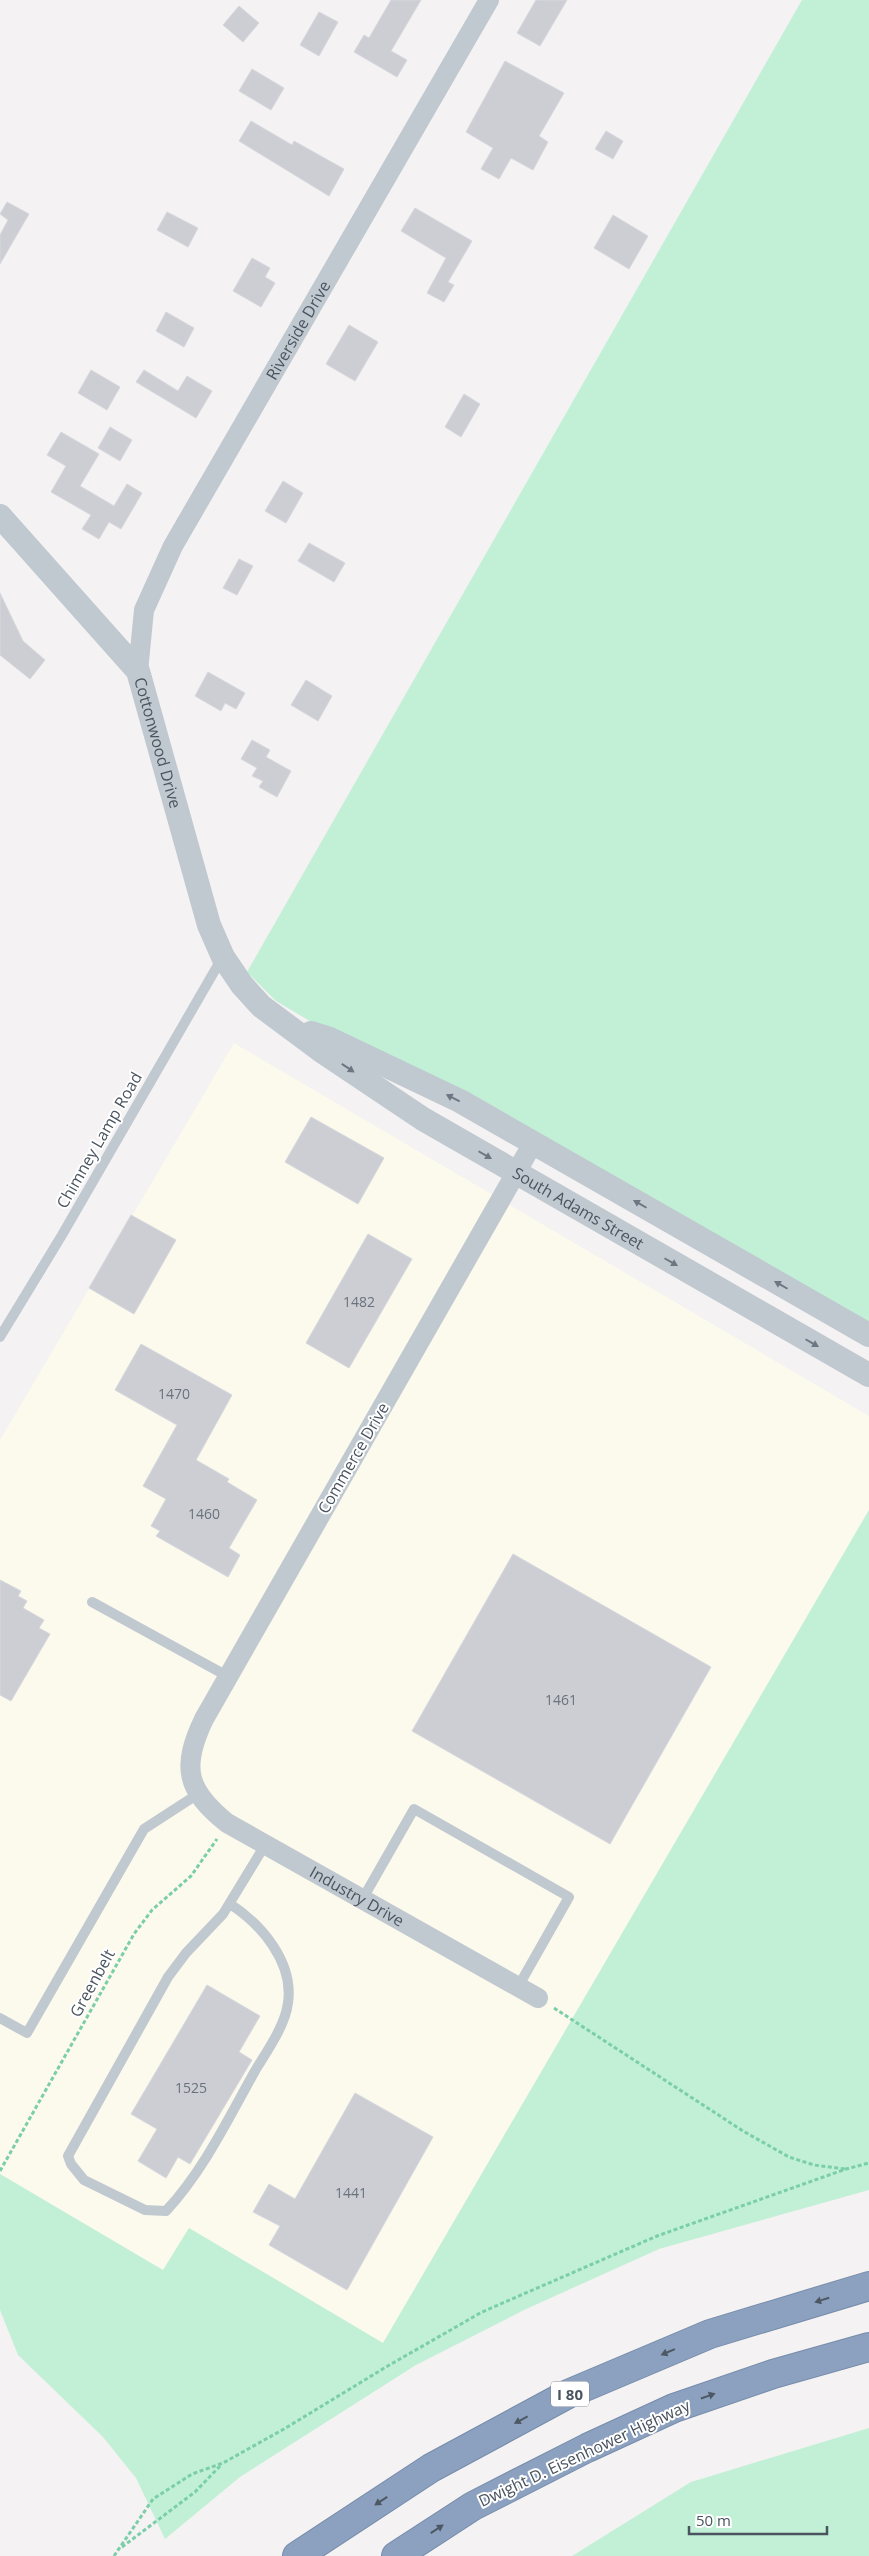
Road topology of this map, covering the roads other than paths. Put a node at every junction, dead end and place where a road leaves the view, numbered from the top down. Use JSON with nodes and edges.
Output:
{"nodes":[{"id":1,"x":489,"y":0,"type":"edge"},
{"id":2,"x":0,"y":516,"type":"edge"},
{"id":3,"x":138,"y":671,"type":"junction"},
{"id":4,"x":223,"y":956,"type":"junction"},
{"id":5,"x":294,"y":1029,"type":"junction"},
{"id":6,"x":533,"y":1143,"type":"junction"},
{"id":7,"x":516,"y":1173,"type":"junction"},
{"id":8,"x":869,"y":1335,"type":"edge"},
{"id":9,"x":0,"y":1336,"type":"edge"},
{"id":10,"x":869,"y":1375,"type":"edge"},
{"id":11,"x":92,"y":1602,"type":"dead end"},
{"id":12,"x":228,"y":1677,"type":"junction"},
{"id":13,"x":194,"y":1787,"type":"junction"},
{"id":14,"x":265,"y":1845,"type":"junction"},
{"id":15,"x":362,"y":1900,"type":"junction"},
{"id":16,"x":230,"y":1904,"type":"junction"},
{"id":17,"x":518,"y":1987,"type":"junction"},
{"id":18,"x":538,"y":1998,"type":"road end"},
{"id":19,"x":0,"y":2018,"type":"edge"},
{"id":20,"x":869,"y":2286,"type":"edge"},
{"id":21,"x":869,"y":2347,"type":"edge"},
{"id":22,"x":297,"y":2556,"type":"edge"},
{"id":23,"x":396,"y":2556,"type":"edge"}],
"edges":[{"from":1,"to":3,"type":"street","name":"Riverside Drive"},
{"from":2,"to":3,"type":"street","name":"Cottonwood Drive"},
{"from":3,"to":4,"type":"street","name":"Cottonwood Drive"},
{"from":4,"to":5,"type":"street","name":"South Adams Street"},
{"from":4,"to":9,"type":"lane","name":"Chimney Lamp Road"},
{"from":6,"to":5,"type":"street","name":"South Adams Street","one_way":true},
{"from":5,"to":7,"type":"street","name":"South Adams Street","one_way":true},
{"from":6,"to":7,"type":"street","name":"Commerce Drive"},
{"from":8,"to":6,"type":"street","name":"South Adams Street","one_way":true},
{"from":7,"to":10,"type":"street","name":"South Adams Street","one_way":true},
{"from":7,"to":12,"type":"street","name":"Commerce Drive"},
{"from":11,"to":12,"type":"lane"},
{"from":12,"to":13,"type":"street","name":"Commerce Drive"},
{"from":13,"to":14,"type":"street","name":"Industry Drive"},
{"from":13,"to":19,"type":"lane"},
{"from":14,"to":15,"type":"street","name":"Industry Drive"},
{"from":14,"to":16,"type":"lane"},
{"from":15,"to":17,"type":"street","name":"Industry Drive"},
{"from":15,"to":17,"type":"lane"},
{"from":16,"to":16,"type":"lane"},
{"from":17,"to":18,"type":"street","name":"Industry Drive"},
{"from":20,"to":22,"type":"highway","number":"I 80","one_way":true},
{"from":23,"to":21,"type":"highway","name":"Dwight D. Eisenhower Highway","one_way":true}]}
